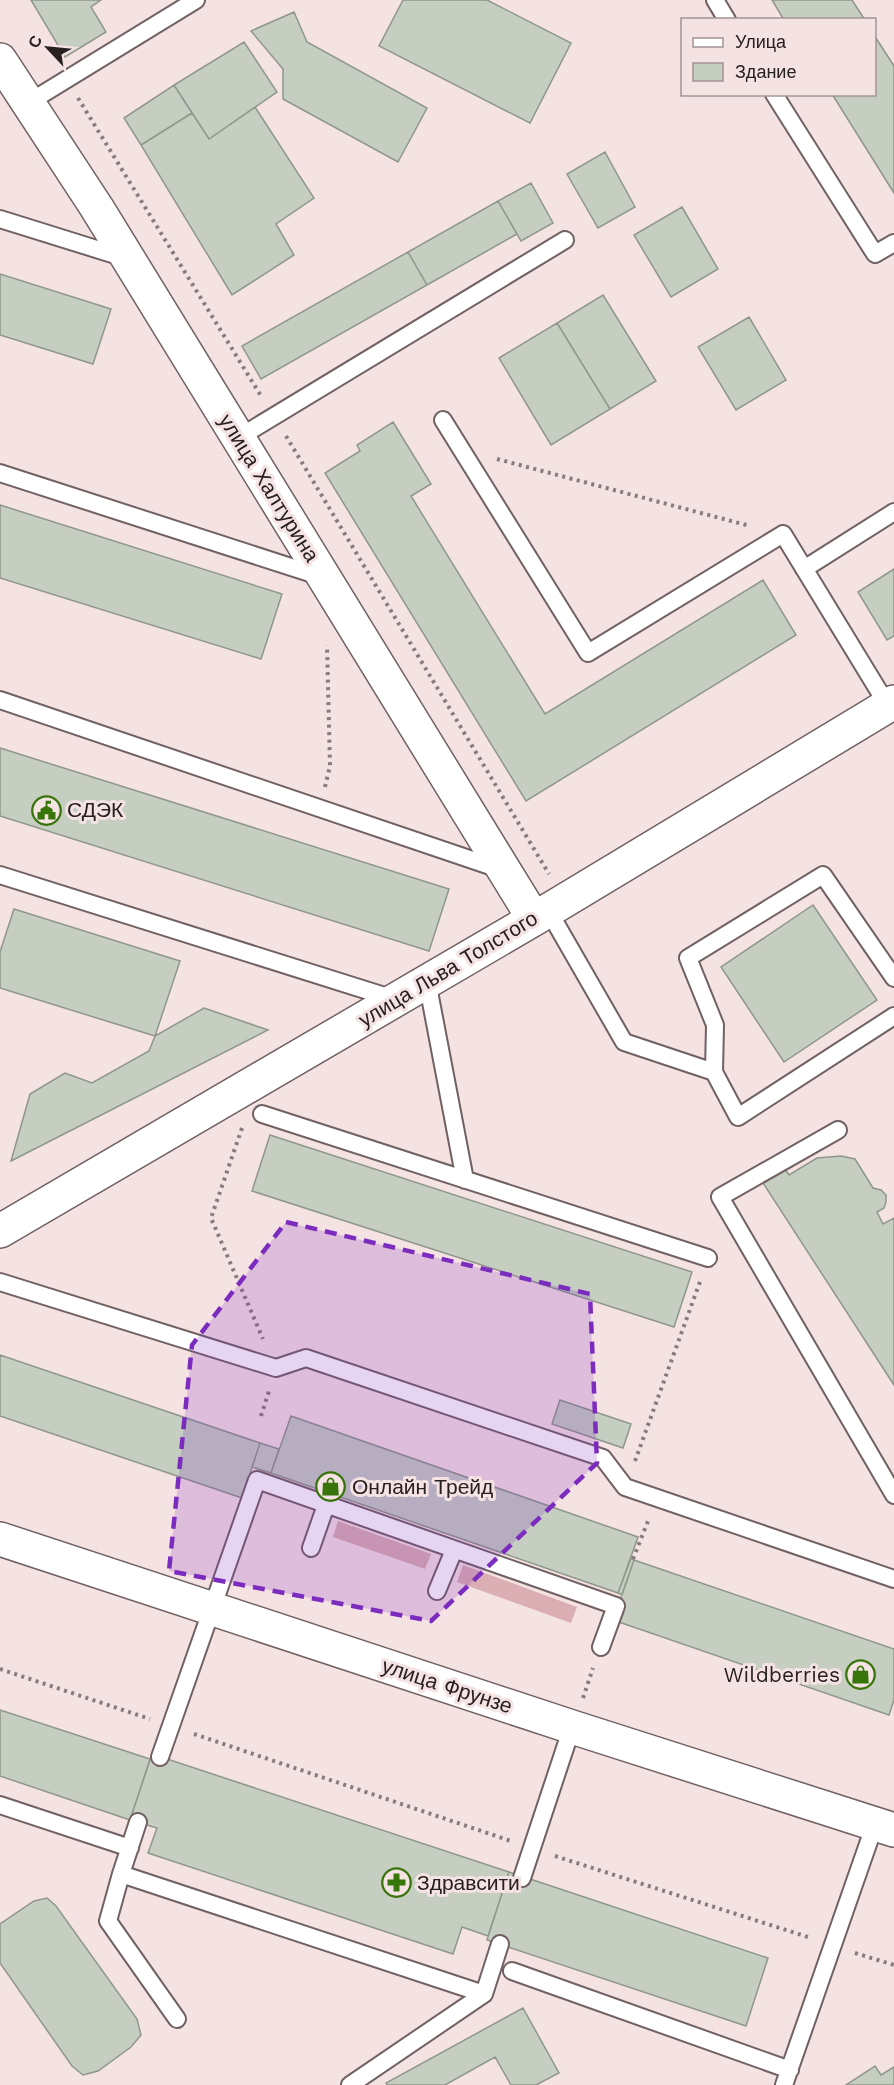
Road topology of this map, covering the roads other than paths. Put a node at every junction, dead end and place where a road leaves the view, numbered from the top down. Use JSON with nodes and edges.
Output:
{"nodes":[{"id":1,"x":196,"y":0,"type":"edge"},
{"id":2,"x":715,"y":0,"type":"edge"},
{"id":3,"x":726,"y":18,"type":"edge"},
{"id":4,"x":0,"y":60,"type":"edge"},
{"id":5,"x":775,"y":96,"type":"edge"},
{"id":6,"x":28,"y":103,"type":"junction"},
{"id":7,"x":0,"y":219,"type":"edge"},
{"id":8,"x":565,"y":240,"type":"dead end"},
{"id":9,"x":894,"y":243,"type":"edge"},
{"id":10,"x":129,"y":259,"type":"junction"},
{"id":11,"x":443,"y":420,"type":"dead end"},
{"id":12,"x":238,"y":438,"type":"junction"},
{"id":13,"x":0,"y":473,"type":"edge"},
{"id":14,"x":894,"y":512,"type":"edge"},
{"id":15,"x":804,"y":569,"type":"junction"},
{"id":16,"x":324,"y":578,"type":"junction"},
{"id":17,"x":0,"y":700,"type":"edge"},
{"id":18,"x":891,"y":704,"type":"edge"},
{"id":19,"x":504,"y":870,"type":"junction"},
{"id":20,"x":0,"y":875,"type":"edge"},
{"id":21,"x":549,"y":910,"type":"junction"},
{"id":22,"x":894,"y":978,"type":"edge"},
{"id":23,"x":427,"y":981,"type":"junction"},
{"id":24,"x":397,"y":1000,"type":"junction"},
{"id":25,"x":894,"y":1016,"type":"edge"},
{"id":26,"x":714,"y":1072,"type":"junction"},
{"id":27,"x":262,"y":1114,"type":"dead end"},
{"id":28,"x":838,"y":1130,"type":"dead end"},
{"id":29,"x":465,"y":1180,"type":"junction"},
{"id":30,"x":0,"y":1231,"type":"edge"},
{"id":31,"x":708,"y":1258,"type":"road end"},
{"id":32,"x":0,"y":1282,"type":"edge"},
{"id":33,"x":894,"y":1495,"type":"edge"},
{"id":34,"x":326,"y":1504,"type":"junction"},
{"id":35,"x":0,"y":1539,"type":"edge"},
{"id":36,"x":311,"y":1548,"type":"dead end"},
{"id":37,"x":454,"y":1550,"type":"junction"},
{"id":38,"x":894,"y":1579,"type":"edge"},
{"id":39,"x":437,"y":1591,"type":"dead end"},
{"id":40,"x":211,"y":1609,"type":"junction"},
{"id":41,"x":601,"y":1647,"type":"road end"},
{"id":42,"x":572,"y":1727,"type":"junction"},
{"id":43,"x":160,"y":1757,"type":"dead end"},
{"id":44,"x":0,"y":1805,"type":"edge"},
{"id":45,"x":138,"y":1822,"type":"dead end"},
{"id":46,"x":885,"y":1827,"type":"edge"},
{"id":47,"x":130,"y":1848,"type":"junction"},
{"id":48,"x":121,"y":1874,"type":"junction"},
{"id":49,"x":522,"y":1878,"type":"dead end"},
{"id":50,"x":500,"y":1944,"type":"dead end"},
{"id":51,"x":512,"y":1971,"type":"dead end"},
{"id":52,"x":484,"y":1994,"type":"junction"},
{"id":53,"x":177,"y":2019,"type":"dead end"},
{"id":54,"x":787,"y":2077,"type":"edge"},
{"id":55,"x":350,"y":2085,"type":"edge"}],
"edges":[{"from":1,"to":6,"type":"lane"},
{"from":2,"to":3,"type":"lane"},
{"from":4,"to":6,"type":"street","name":"улица Халтурина"},
{"from":5,"to":9,"type":"lane"},
{"from":6,"to":10,"type":"street","name":"улица Халтурина"},
{"from":7,"to":10,"type":"lane"},
{"from":8,"to":12,"type":"lane"},
{"from":10,"to":12,"type":"street","name":"улица Халтурина"},
{"from":11,"to":15,"type":"lane"},
{"from":12,"to":16,"type":"street","name":"улица Халтурина"},
{"from":13,"to":16,"type":"lane"},
{"from":14,"to":15,"type":"lane"},
{"from":15,"to":18,"type":"lane"},
{"from":16,"to":19,"type":"street","name":"улица Халтурина"},
{"from":17,"to":19,"type":"lane"},
{"from":18,"to":21,"type":"street","name":"улица Льва Толстого"},
{"from":19,"to":21,"type":"street","name":"улица Халтурина"},
{"from":20,"to":24,"type":"lane"},
{"from":21,"to":23,"type":"street","name":"улица Льва Толстого"},
{"from":21,"to":26,"type":"lane"},
{"from":22,"to":26,"type":"lane"},
{"from":23,"to":24,"type":"street","name":"улица Льва Толстого"},
{"from":23,"to":29,"type":"lane"},
{"from":24,"to":30,"type":"street","name":"улица Льва Толстого"},
{"from":25,"to":26,"type":"lane"},
{"from":27,"to":29,"type":"lane"},
{"from":28,"to":33,"type":"lane"},
{"from":29,"to":31,"type":"lane"},
{"from":32,"to":38,"type":"lane"},
{"from":34,"to":36,"type":"lane"},
{"from":34,"to":37,"type":"lane"},
{"from":34,"to":40,"type":"lane"},
{"from":35,"to":40,"type":"street","name":"улица Фрунзе"},
{"from":37,"to":39,"type":"lane"},
{"from":37,"to":41,"type":"lane"},
{"from":40,"to":42,"type":"street","name":"улица Фрунзе"},
{"from":40,"to":43,"type":"lane"},
{"from":42,"to":46,"type":"street","name":"улица Фрунзе"},
{"from":42,"to":49,"type":"lane"},
{"from":44,"to":47,"type":"lane"},
{"from":45,"to":47,"type":"lane"},
{"from":46,"to":54,"type":"lane"},
{"from":47,"to":48,"type":"lane"},
{"from":48,"to":52,"type":"lane"},
{"from":48,"to":53,"type":"lane"},
{"from":50,"to":52,"type":"lane"},
{"from":51,"to":54,"type":"lane"},
{"from":52,"to":55,"type":"lane"}]}
